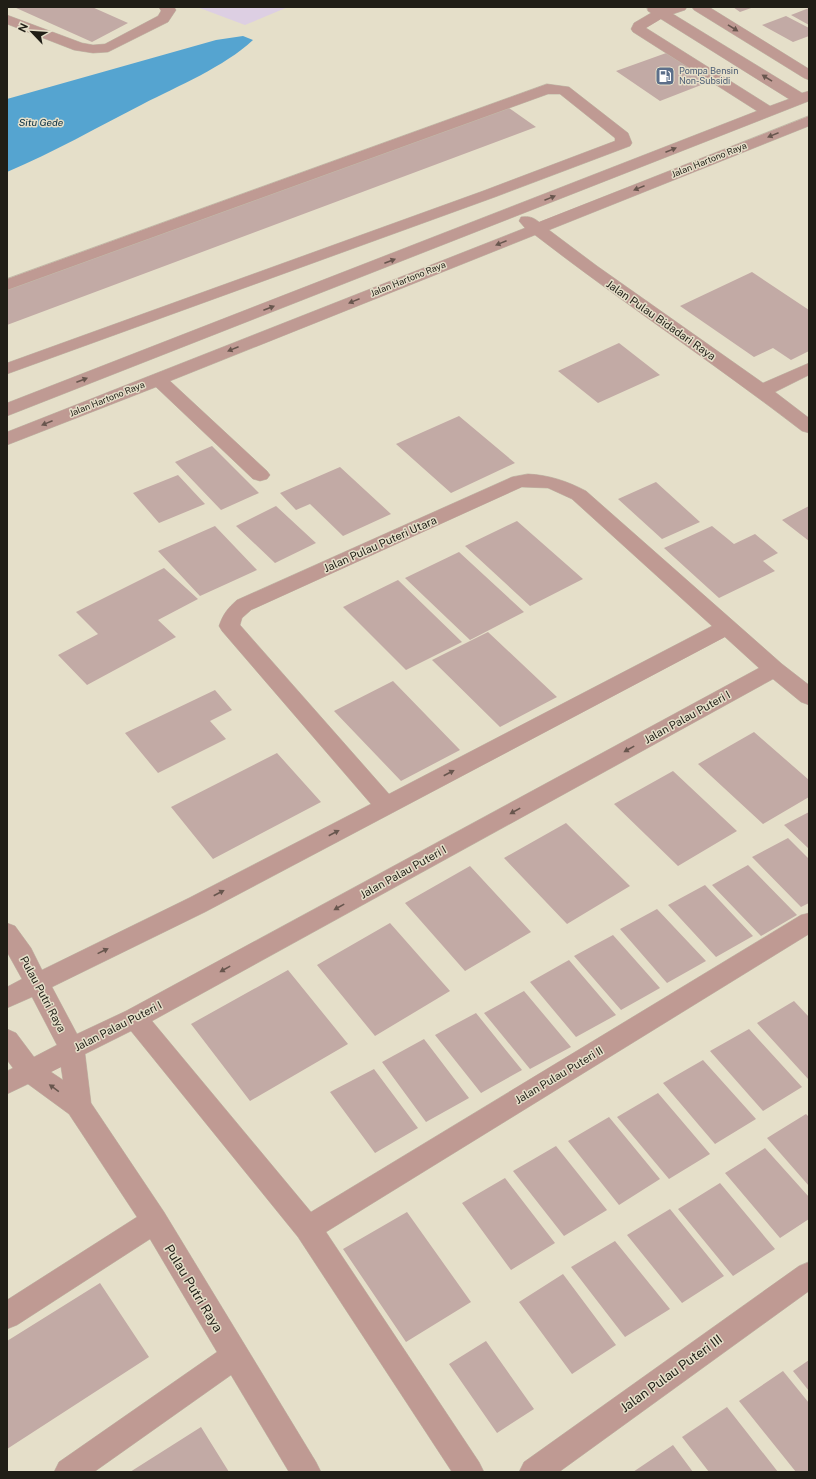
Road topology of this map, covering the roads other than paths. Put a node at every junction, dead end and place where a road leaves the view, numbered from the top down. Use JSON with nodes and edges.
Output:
{"nodes":[{"id":1,"x":166,"y":7,"type":"edge"},
{"id":2,"x":680,"y":7,"type":"edge"},
{"id":3,"x":700,"y":7,"type":"edge"},
{"id":4,"x":657,"y":10,"type":"edge"},
{"id":5,"x":7,"y":19,"type":"edge"},
{"id":6,"x":809,"y":75,"type":"edge"},
{"id":7,"x":804,"y":97,"type":"edge"},
{"id":8,"x":768,"y":111,"type":"junction"},
{"id":9,"x":809,"y":121,"type":"edge"},
{"id":10,"x":624,"y":143,"type":"junction"},
{"id":11,"x":646,"y":160,"type":"junction"},
{"id":12,"x":514,"y":212,"type":"junction"},
{"id":13,"x":537,"y":228,"type":"junction"},
{"id":14,"x":7,"y":285,"type":"edge"},
{"id":15,"x":809,"y":368,"type":"edge"},
{"id":16,"x":7,"y":369,"type":"edge"},
{"id":17,"x":158,"y":379,"type":"junction"},
{"id":18,"x":762,"y":391,"type":"junction"},
{"id":19,"x":7,"y":410,"type":"edge"},
{"id":20,"x":809,"y":427,"type":"edge"},
{"id":21,"x":7,"y":439,"type":"edge"},
{"id":22,"x":260,"y":475,"type":"dead end"},
{"id":23,"x":727,"y":627,"type":"junction"},
{"id":24,"x":774,"y":670,"type":"junction"},
{"id":25,"x":809,"y":697,"type":"edge"},
{"id":26,"x":386,"y":806,"type":"junction"},
{"id":27,"x":809,"y":922,"type":"edge"},
{"id":28,"x":7,"y":932,"type":"edge"},
{"id":29,"x":37,"y":984,"type":"junction"},
{"id":30,"x":7,"y":998,"type":"edge"},
{"id":31,"x":135,"y":1018,"type":"junction"},
{"id":32,"x":7,"y":1040,"type":"edge"},
{"id":33,"x":72,"y":1049,"type":"junction"},
{"id":34,"x":30,"y":1071,"type":"junction"},
{"id":35,"x":7,"y":1083,"type":"edge"},
{"id":36,"x":78,"y":1106,"type":"junction"},
{"id":37,"x":154,"y":1221,"type":"junction"},
{"id":38,"x":308,"y":1228,"type":"junction"},
{"id":39,"x":809,"y":1275,"type":"edge"},
{"id":40,"x":7,"y":1316,"type":"edge"},
{"id":41,"x":235,"y":1356,"type":"junction"},
{"id":42,"x":69,"y":1472,"type":"edge"},
{"id":43,"x":306,"y":1472,"type":"edge"},
{"id":44,"x":469,"y":1472,"type":"edge"},
{"id":45,"x":534,"y":1472,"type":"edge"}],
"edges":[{"from":1,"to":5,"type":"street"},
{"from":2,"to":4,"type":"street"},
{"from":3,"to":6,"type":"street","one_way":true},
{"from":7,"to":4,"type":"street","one_way":true},
{"from":4,"to":8,"type":"street"},
{"from":7,"to":8,"type":"street"},
{"from":11,"to":8,"type":"street","one_way":true},
{"from":9,"to":13,"type":"street","name":"Jalan Hartono Raya","one_way":true},
{"from":10,"to":11,"type":"street"},
{"from":10,"to":14,"type":"street"},
{"from":10,"to":16,"type":"street"},
{"from":12,"to":11,"type":"street","one_way":true},
{"from":12,"to":13,"type":"street","name":"Jalan Pulau Bidadari Raya"},
{"from":19,"to":12,"type":"street","one_way":true},
{"from":13,"to":17,"type":"street","name":"Jalan Hartono Raya","one_way":true},
{"from":13,"to":18,"type":"street","name":"Jalan Pulau Bidadari Raya"},
{"from":15,"to":18,"type":"street"},
{"from":17,"to":21,"type":"street","name":"Jalan Hartono Raya","one_way":true},
{"from":17,"to":22,"type":"street"},
{"from":18,"to":20,"type":"street","name":"Jalan Pulau Bidadari Raya"},
{"from":23,"to":24,"type":"street"},
{"from":26,"to":23,"type":"street","one_way":true},
{"from":23,"to":26,"type":"street","name":"Jalan Pulau Puteri Utara"},
{"from":24,"to":25,"type":"street"},
{"from":24,"to":31,"type":"street","name":"Jalan Palau Puteri I","one_way":true},
{"from":29,"to":26,"type":"street","one_way":true},
{"from":27,"to":38,"type":"street","name":"Jalan Pulau Puteri II"},
{"from":28,"to":29,"type":"street","name":"Pulau Putri Raya"},
{"from":29,"to":30,"type":"street"},
{"from":29,"to":33,"type":"street","name":"Pulau Putri Raya"},
{"from":31,"to":33,"type":"street","name":"Jalan Palau Puteri I"},
{"from":31,"to":38,"type":"street"},
{"from":32,"to":34,"type":"street","name":"Pulau Putri Raya"},
{"from":33,"to":34,"type":"street","name":"Jalan Palau Puteri I"},
{"from":33,"to":36,"type":"street","name":"Pulau Putri Raya"},
{"from":34,"to":35,"type":"street","name":"Jalan Palau Puteri I"},
{"from":36,"to":34,"type":"street","name":"Pulau Putri Raya","one_way":true},
{"from":36,"to":37,"type":"street","name":"Pulau Putri Raya"},
{"from":37,"to":40,"type":"street"},
{"from":37,"to":41,"type":"street","name":"Pulau Putri Raya"},
{"from":38,"to":44,"type":"street"},
{"from":39,"to":45,"type":"street","name":"Jalan Pulau Puteri III"},
{"from":41,"to":42,"type":"street"},
{"from":41,"to":43,"type":"street","name":"Pulau Putri Raya"}]}
